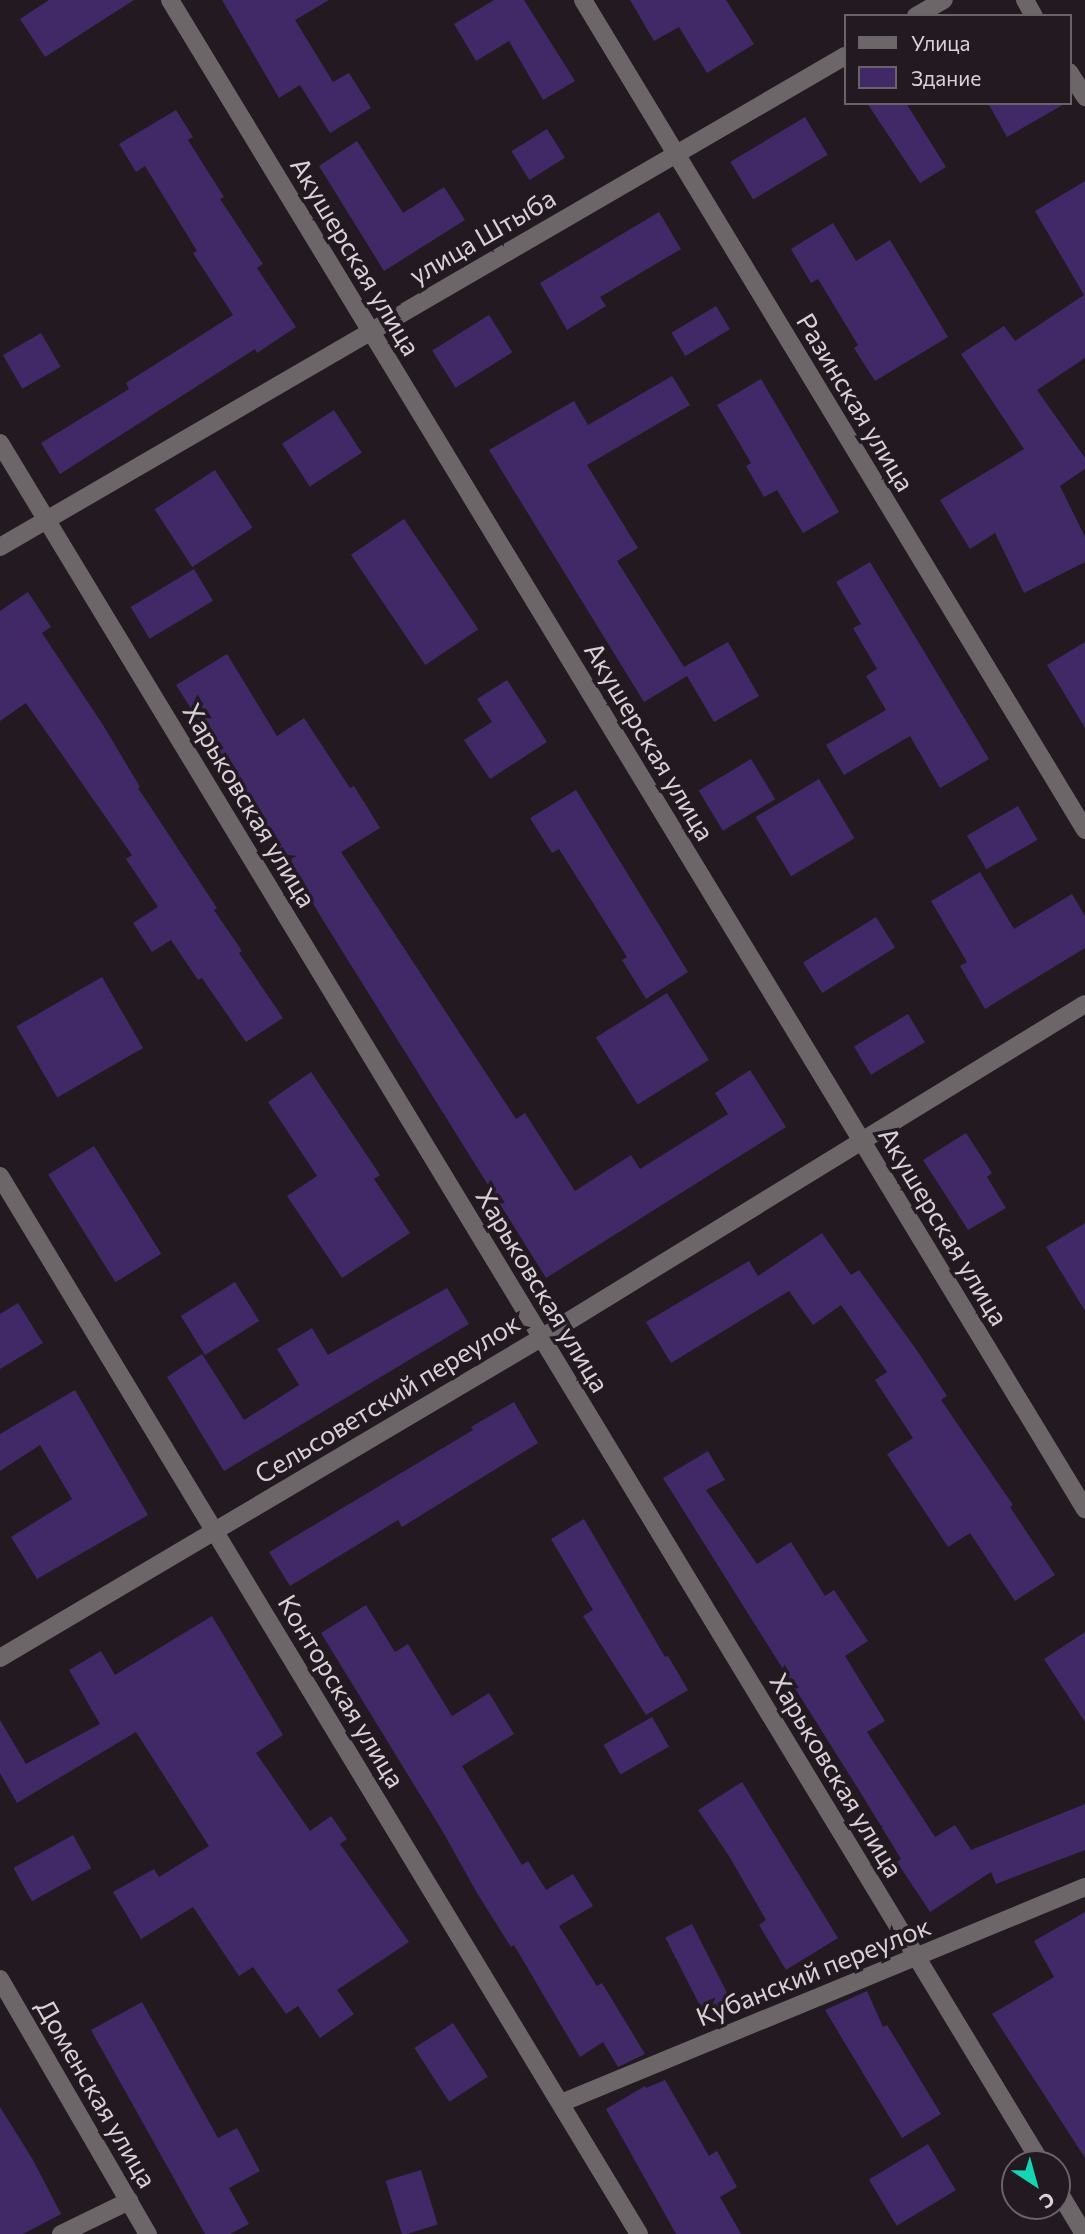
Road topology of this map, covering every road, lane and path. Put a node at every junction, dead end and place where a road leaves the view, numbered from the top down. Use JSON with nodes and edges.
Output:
{"nodes":[{"id":1,"x":170,"y":0,"type":"edge"},
{"id":2,"x":583,"y":0,"type":"edge"},
{"id":3,"x":944,"y":0,"type":"edge"},
{"id":4,"x":920,"y":14,"type":"edge"},
{"id":5,"x":844,"y":57,"type":"edge"},
{"id":6,"x":1071,"y":75,"type":"edge"},
{"id":7,"x":1085,"y":97,"type":"edge"},
{"id":8,"x":675,"y":154,"type":"junction"},
{"id":9,"x":371,"y":331,"type":"junction"},
{"id":10,"x":0,"y":443,"type":"edge"},
{"id":11,"x":47,"y":520,"type":"junction"},
{"id":12,"x":0,"y":547,"type":"edge"},
{"id":13,"x":1085,"y":830,"type":"edge"},
{"id":14,"x":1085,"y":1004,"type":"edge"},
{"id":15,"x":861,"y":1141,"type":"junction"},
{"id":16,"x":0,"y":1176,"type":"edge"},
{"id":17,"x":541,"y":1338,"type":"junction"},
{"id":18,"x":1085,"y":1509,"type":"edge"},
{"id":19,"x":215,"y":1531,"type":"junction"},
{"id":20,"x":0,"y":1658,"type":"edge"},
{"id":21,"x":1085,"y":1888,"type":"edge"},
{"id":22,"x":916,"y":1957,"type":"junction"},
{"id":23,"x":0,"y":1979,"type":"edge"},
{"id":24,"x":561,"y":2103,"type":"junction"},
{"id":25,"x":1033,"y":2150,"type":"edge"},
{"id":26,"x":129,"y":2201,"type":"junction"},
{"id":27,"x":1071,"y":2212,"type":"edge"},
{"id":28,"x":61,"y":2234,"type":"edge"},
{"id":29,"x":148,"y":2234,"type":"edge"},
{"id":30,"x":639,"y":2234,"type":"edge"},
{"id":31,"x":1084,"y":2234,"type":"edge"}],
"edges":[{"from":1,"to":9,"type":"street","name":"Акушерская улица"},
{"from":2,"to":8,"type":"street","name":"Разинская улица"},
{"from":3,"to":4,"type":"street"},
{"from":5,"to":8,"type":"street","name":"улица Штыба"},
{"from":6,"to":7,"type":"street"},
{"from":8,"to":9,"type":"street","name":"улица Штыба"},
{"from":8,"to":13,"type":"street","name":"Разинская улица"},
{"from":9,"to":11,"type":"street","name":"улица Штыба"},
{"from":9,"to":15,"type":"street","name":"Акушерская улица"},
{"from":10,"to":11,"type":"street","name":"Харьковская улица"},
{"from":11,"to":12,"type":"street","name":"улица Штыба"},
{"from":11,"to":17,"type":"street","name":"Харьковская улица"},
{"from":14,"to":15,"type":"street","name":"Сельсоветский переулок"},
{"from":15,"to":17,"type":"street","name":"Сельсоветский переулок"},
{"from":15,"to":18,"type":"street","name":"Акушерская улица"},
{"from":16,"to":19,"type":"street","name":"Конторская улица"},
{"from":17,"to":19,"type":"street","name":"Сельсоветский переулок"},
{"from":17,"to":22,"type":"street","name":"Харьковская улица"},
{"from":19,"to":20,"type":"street","name":"Сельсоветский переулок"},
{"from":19,"to":24,"type":"street","name":"Конторская улица"},
{"from":21,"to":22,"type":"street","name":"Кубанский переулок"},
{"from":22,"to":24,"type":"street","name":"Кубанский переулок"},
{"from":22,"to":25,"type":"street","name":"Харьковская улица"},
{"from":23,"to":26,"type":"street","name":"Доменская улица"},
{"from":24,"to":30,"type":"street","name":"Конторская улица"},
{"from":26,"to":28,"type":"street"},
{"from":26,"to":29,"type":"street","name":"Доменская улица"},
{"from":27,"to":31,"type":"street"}]}
